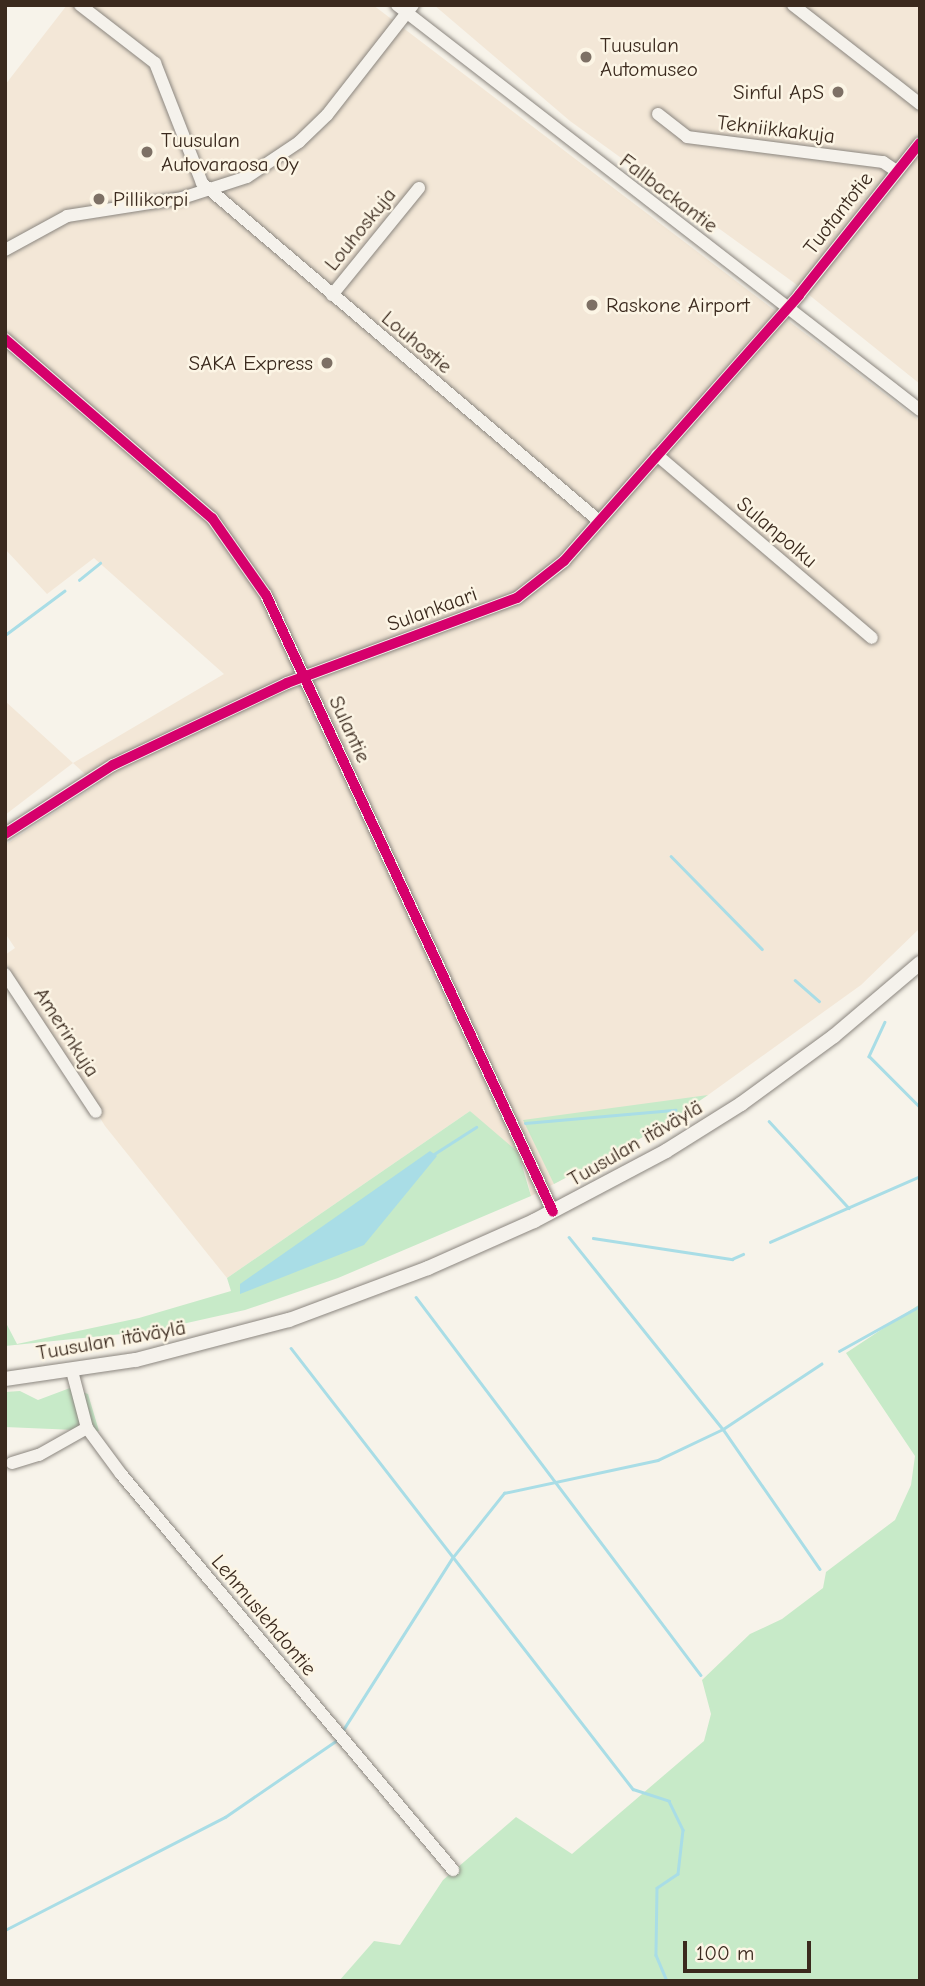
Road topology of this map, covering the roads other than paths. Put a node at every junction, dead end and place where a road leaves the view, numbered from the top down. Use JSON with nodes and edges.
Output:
{"nodes":[{"id":1,"x":80,"y":5,"type":"edge"},
{"id":2,"x":793,"y":5,"type":"edge"},
{"id":3,"x":405,"y":8,"type":"edge"},
{"id":4,"x":920,"y":104,"type":"edge"},
{"id":5,"x":658,"y":114,"type":"dead end"},
{"id":6,"x":920,"y":143,"type":"edge"},
{"id":7,"x":895,"y":170,"type":"junction"},
{"id":8,"x":419,"y":188,"type":"dead end"},
{"id":9,"x":211,"y":191,"type":"junction"},
{"id":10,"x":5,"y":250,"type":"edge"},
{"id":11,"x":332,"y":295,"type":"junction"},
{"id":12,"x":788,"y":307,"type":"junction"},
{"id":13,"x":5,"y":340,"type":"edge"},
{"id":14,"x":920,"y":410,"type":"edge"},
{"id":15,"x":657,"y":455,"type":"junction"},
{"id":16,"x":599,"y":521,"type":"junction"},
{"id":17,"x":873,"y":638,"type":"dead end"},
{"id":18,"x":304,"y":678,"type":"junction"},
{"id":19,"x":5,"y":834,"type":"edge"},
{"id":20,"x":920,"y":963,"type":"edge"},
{"id":21,"x":5,"y":974,"type":"edge"},
{"id":22,"x":96,"y":1112,"type":"dead end"},
{"id":23,"x":553,"y":1212,"type":"junction"},
{"id":24,"x":72,"y":1371,"type":"junction"},
{"id":25,"x":5,"y":1380,"type":"edge"},
{"id":26,"x":87,"y":1428,"type":"junction"},
{"id":27,"x":12,"y":1463,"type":"dead end"},
{"id":28,"x":453,"y":1870,"type":"dead end"}],
"edges":[{"from":1,"to":9,"type":"street","name":"Louhostie"},
{"from":2,"to":4,"type":"street"},
{"from":3,"to":9,"type":"street"},
{"from":3,"to":12,"type":"street","name":"Fallbackantie"},
{"from":5,"to":7,"type":"street","name":"Tekniikkakuja"},
{"from":6,"to":7,"type":"street","name":"Tuotantotie"},
{"from":7,"to":12,"type":"street","name":"Tuotantotie"},
{"from":8,"to":11,"type":"street","name":"Louhoskuja"},
{"from":9,"to":10,"type":"street"},
{"from":9,"to":11,"type":"street","name":"Louhostie"},
{"from":11,"to":16,"type":"street","name":"Louhostie"},
{"from":12,"to":14,"type":"street","name":"Fallbackantie"},
{"from":12,"to":15,"type":"street","name":"Sulankaari"},
{"from":13,"to":18,"type":"street","name":"Sulantie"},
{"from":15,"to":16,"type":"street","name":"Sulankaari"},
{"from":15,"to":17,"type":"street","name":"Sulanpolku"},
{"from":16,"to":18,"type":"street","name":"Sulankaari"},
{"from":18,"to":19,"type":"street","name":"Sulankaari"},
{"from":18,"to":23,"type":"street","name":"Sulantie"},
{"from":20,"to":23,"type":"main road","name":"Tuusulan itäväylä"},
{"from":21,"to":22,"type":"street","name":"Amerinkuja"},
{"from":23,"to":24,"type":"main road","name":"Tuusulan itäväylä"},
{"from":24,"to":25,"type":"main road","name":"Tuusulan itäväylä"},
{"from":24,"to":26,"type":"street","name":"Lehmuslehdontie"},
{"from":26,"to":27,"type":"street"},
{"from":26,"to":28,"type":"street","name":"Lehmuslehdontie"}]}
